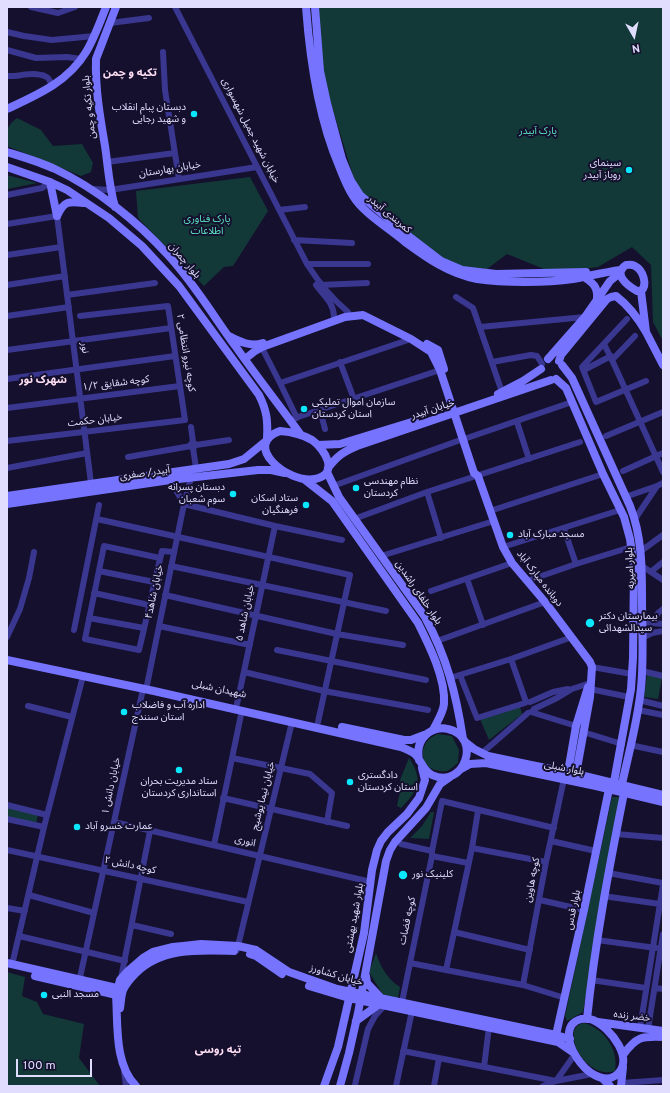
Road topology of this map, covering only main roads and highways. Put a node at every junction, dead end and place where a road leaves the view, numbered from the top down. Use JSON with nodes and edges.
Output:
{"nodes":[{"id":1,"x":106,"y":7,"type":"edge"},
{"id":2,"x":116,"y":7,"type":"edge"},
{"id":3,"x":306,"y":7,"type":"edge"},
{"id":4,"x":315,"y":7,"type":"edge"},
{"id":5,"x":93,"y":37,"type":"junction"},
{"id":6,"x":103,"y":43,"type":"junction"},
{"id":7,"x":86,"y":52,"type":"junction"},
{"id":8,"x":96,"y":59,"type":"junction"},
{"id":9,"x":7,"y":109,"type":"edge"},
{"id":10,"x":7,"y":152,"type":"edge"},
{"id":11,"x":7,"y":167,"type":"edge"},
{"id":12,"x":50,"y":182,"type":"junction"},
{"id":13,"x":88,"y":204,"type":"junction"},
{"id":14,"x":115,"y":207,"type":"junction"},
{"id":15,"x":620,"y":272,"type":"junction"},
{"id":16,"x":600,"y":273,"type":"junction"},
{"id":17,"x":584,"y":277,"type":"junction"},
{"id":18,"x":641,"y":291,"type":"junction"},
{"id":19,"x":597,"y":298,"type":"junction"},
{"id":20,"x":646,"y":332,"type":"junction"},
{"id":21,"x":227,"y":334,"type":"junction"},
{"id":22,"x":261,"y":346,"type":"junction"},
{"id":23,"x":245,"y":359,"type":"junction"},
{"id":24,"x":560,"y":363,"type":"junction"},
{"id":25,"x":543,"y":364,"type":"junction"},
{"id":26,"x":663,"y":365,"type":"edge"},
{"id":27,"x":554,"y":380,"type":"junction"},
{"id":28,"x":275,"y":400,"type":"junction"},
{"id":29,"x":265,"y":408,"type":"junction"},
{"id":30,"x":456,"y":411,"type":"junction"},
{"id":31,"x":301,"y":435,"type":"junction"},
{"id":32,"x":266,"y":440,"type":"junction"},
{"id":33,"x":318,"y":446,"type":"junction"},
{"id":34,"x":327,"y":470,"type":"junction"},
{"id":35,"x":285,"y":473,"type":"junction"},
{"id":36,"x":304,"y":479,"type":"junction"},
{"id":37,"x":7,"y":496,"type":"edge"},
{"id":38,"x":335,"y":499,"type":"junction"},
{"id":39,"x":7,"y":504,"type":"edge"},
{"id":40,"x":638,"y":567,"type":"junction"},
{"id":41,"x":7,"y":654,"type":"edge"},
{"id":42,"x":633,"y":658,"type":"junction"},
{"id":43,"x":642,"y":658,"type":"junction"},
{"id":44,"x":7,"y":660,"type":"edge"},
{"id":45,"x":590,"y":686,"type":"junction"},
{"id":46,"x":145,"y":687,"type":"junction"},
{"id":47,"x":444,"y":705,"type":"junction"},
{"id":48,"x":457,"y":705,"type":"junction"},
{"id":49,"x":239,"y":707,"type":"junction"},
{"id":50,"x":430,"y":732,"type":"junction"},
{"id":51,"x":390,"y":740,"type":"junction"},
{"id":52,"x":464,"y":740,"type":"junction"},
{"id":53,"x":626,"y":744,"type":"junction"},
{"id":54,"x":420,"y":763,"type":"junction"},
{"id":55,"x":461,"y":770,"type":"junction"},
{"id":56,"x":569,"y":775,"type":"junction"},
{"id":57,"x":452,"y":776,"type":"junction"},
{"id":58,"x":615,"y":785,"type":"junction"},
{"id":59,"x":422,"y":793,"type":"junction"},
{"id":60,"x":624,"y":793,"type":"junction"},
{"id":61,"x":663,"y":795,"type":"edge"},
{"id":62,"x":432,"y":799,"type":"junction"},
{"id":63,"x":663,"y":802,"type":"edge"},
{"id":64,"x":238,"y":948,"type":"junction"},
{"id":65,"x":9,"y":966,"type":"edge"},
{"id":66,"x":365,"y":974,"type":"junction"},
{"id":67,"x":119,"y":992,"type":"junction"},
{"id":68,"x":349,"y":995,"type":"junction"},
{"id":69,"x":361,"y":997,"type":"junction"},
{"id":70,"x":381,"y":1003,"type":"junction"},
{"id":71,"x":560,"y":1018,"type":"junction"},
{"id":72,"x":587,"y":1019,"type":"junction"},
{"id":73,"x":356,"y":1021,"type":"junction"},
{"id":74,"x":598,"y":1022,"type":"junction"},
{"id":75,"x":504,"y":1027,"type":"junction"},
{"id":76,"x":663,"y":1031,"type":"edge"},
{"id":77,"x":556,"y":1035,"type":"junction"},
{"id":78,"x":569,"y":1037,"type":"junction"},
{"id":79,"x":663,"y":1037,"type":"edge"},
{"id":80,"x":574,"y":1054,"type":"junction"},
{"id":81,"x":623,"y":1055,"type":"junction"},
{"id":82,"x":623,"y":1064,"type":"junction"},
{"id":83,"x":602,"y":1078,"type":"junction"},
{"id":84,"x":622,"y":1085,"type":"edge"},
{"id":85,"x":136,"y":1086,"type":"edge"},
{"id":86,"x":324,"y":1086,"type":"edge"},
{"id":87,"x":340,"y":1086,"type":"edge"},
{"id":88,"x":610,"y":1086,"type":"edge"}],
"edges":[{"from":1,"to":5,"type":"main road","name":"بلوار تکیه و چمن"},
{"from":2,"to":6,"type":"main road","name":"بلوار تکیه و چمن"},
{"from":3,"to":17,"type":"main road","name":"کمربندی آبیدر"},
{"from":4,"to":16,"type":"main road","name":"کمربندی آبیدر"},
{"from":5,"to":6,"type":"main road"},
{"from":5,"to":7,"type":"main road","name":"بلوار تکیه و چمن"},
{"from":6,"to":8,"type":"main road","name":"بلوار تکیه و چمن"},
{"from":7,"to":8,"type":"main road"},
{"from":7,"to":9,"type":"main road","name":"بلوار تکیه و چمن"},
{"from":8,"to":14,"type":"main road","name":"بلوار تکیه و چمن"},
{"from":10,"to":14,"type":"main road","name":"بلوار چمران"},
{"from":11,"to":12,"type":"main road","name":"بلوار چمران"},
{"from":12,"to":13,"type":"main road","name":"بلوار چمران"},
{"from":12,"to":13,"type":"main road"},
{"from":13,"to":29,"type":"main road","name":"بلوار چمران"},
{"from":14,"to":21,"type":"main road","name":"بلوار چمران"},
{"from":15,"to":16,"type":"main road","name":"کمربندی آبیدر"},
{"from":15,"to":18,"type":"main road"},
{"from":15,"to":18,"type":"main road"},
{"from":15,"to":19,"type":"main road","name":"خیابان آبیدر"},
{"from":16,"to":17,"type":"main road","name":"کمربندی آبیدر"},
{"from":17,"to":19,"type":"main road"},
{"from":18,"to":20,"type":"main road"},
{"from":19,"to":25,"type":"main road","name":"خیابان آبیدر"},
{"from":20,"to":24,"type":"main road"},
{"from":20,"to":26,"type":"main road"},
{"from":21,"to":22,"type":"main road"},
{"from":21,"to":23,"type":"main road","name":"بلوار چمران"},
{"from":22,"to":23,"type":"main road"},
{"from":22,"to":30,"type":"main road"},
{"from":22,"to":30,"type":"main road"},
{"from":23,"to":28,"type":"main road","name":"بلوار چمران"},
{"from":24,"to":25,"type":"main road"},
{"from":24,"to":27,"type":"main road"},
{"from":24,"to":40,"type":"main road","name":"بلوار امیریه"},
{"from":25,"to":27,"type":"main road"},
{"from":25,"to":30,"type":"main road","name":"خیابان آبیدر"},
{"from":27,"to":30,"type":"main road","name":"خیابان آبیدر"},
{"from":27,"to":40,"type":"main road","name":"بلوار امیریه"},
{"from":28,"to":29,"type":"main road"},
{"from":28,"to":31,"type":"main road","name":"بلوار چمران"},
{"from":29,"to":32,"type":"main road","name":"بلوار چمران"},
{"from":30,"to":33,"type":"main road","name":"خیابان آبیدر"},
{"from":30,"to":34,"type":"main road","name":"خیابان آبیدر"},
{"from":30,"to":45,"type":"main road","name":"دوبانده مبارک آباد"},
{"from":31,"to":32,"type":"main road"},
{"from":31,"to":33,"type":"main road"},
{"from":32,"to":35,"type":"main road"},
{"from":32,"to":37,"type":"main road","name":"آبیدر/ صفری"},
{"from":33,"to":34,"type":"main road"},
{"from":34,"to":36,"type":"main road"},
{"from":34,"to":38,"type":"main road","name":"بلوار خلفای راشدین"},
{"from":35,"to":36,"type":"main road"},
{"from":35,"to":39,"type":"main road","name":"آبیدر/ صفری"},
{"from":36,"to":38,"type":"main road","name":"بلوار خلفای راشدین"},
{"from":38,"to":47,"type":"main road","name":"بلوار خلفای راشدین"},
{"from":38,"to":48,"type":"main road","name":"بلوار خلفای راشدین"},
{"from":40,"to":42,"type":"main road","name":"بلوار امیریه"},
{"from":40,"to":43,"type":"main road","name":"بلوار امیریه"},
{"from":41,"to":46,"type":"main road","name":"شهیدان شبلی"},
{"from":42,"to":43,"type":"main road"},
{"from":42,"to":53,"type":"main road","name":"بلوار امیریه"},
{"from":43,"to":53,"type":"main road","name":"بلوار امیریه"},
{"from":44,"to":46,"type":"main road","name":"شهیدان شبلی"},
{"from":45,"to":56,"type":"main road"},
{"from":45,"to":56,"type":"main road"},
{"from":46,"to":49,"type":"main road","name":"شهیدان شبلی"},
{"from":47,"to":48,"type":"main road"},
{"from":47,"to":50,"type":"main road","name":"بلوار خلفای راشدین"},
{"from":48,"to":52,"type":"main road","name":"بلوار خلفای راشدین"},
{"from":49,"to":51,"type":"main road","name":"شهیدان شبلی"},
{"from":49,"to":51,"type":"main road","name":"شهیدان شبلی"},
{"from":50,"to":51,"type":"main road","name":"شهیدان شبلی"},
{"from":50,"to":52,"type":"main road"},
{"from":50,"to":54,"type":"main road"},
{"from":51,"to":54,"type":"main road","name":"شهیدان شبلی"},
{"from":52,"to":55,"type":"main road"},
{"from":52,"to":56,"type":"main road","name":"بلوار شبلی"},
{"from":53,"to":58,"type":"main road","name":"بلوار امیریه"},
{"from":54,"to":57,"type":"main road"},
{"from":54,"to":59,"type":"main road"},
{"from":55,"to":56,"type":"main road","name":"بلوار شبلی"},
{"from":55,"to":57,"type":"main road"},
{"from":56,"to":58,"type":"main road","name":"بلوار شبلی"},
{"from":56,"to":58,"type":"main road","name":"بلوار شبلی"},
{"from":57,"to":62,"type":"main road","name":"بلوار شهید بهشتی"},
{"from":58,"to":60,"type":"main road","name":"بلوار شبلی"},
{"from":58,"to":61,"type":"main road","name":"بلوار شبلی"},
{"from":58,"to":71,"type":"main road","name":"بلوار قدس"},
{"from":59,"to":62,"type":"main road"},
{"from":59,"to":68,"type":"main road","name":"بلوار شهید بهشتی"},
{"from":60,"to":63,"type":"main road","name":"بلوار شبلی"},
{"from":60,"to":72,"type":"main road"},
{"from":62,"to":66,"type":"main road","name":"بلوار شهید بهشتی"},
{"from":64,"to":67,"type":"main road","name":"خیابان کشاورز"},
{"from":64,"to":67,"type":"main road","name":"خیابان کشاورز"},
{"from":64,"to":68,"type":"main road","name":"خیابان کشاورز"},
{"from":65,"to":67,"type":"main road"},
{"from":66,"to":69,"type":"main road","name":"بلوار شهید بهشتی"},
{"from":66,"to":70,"type":"main road"},
{"from":67,"to":85,"type":"main road"},
{"from":68,"to":69,"type":"main road","name":"خیابان کشاورز"},
{"from":68,"to":86,"type":"main road","name":"بلوار شهید بهشتی"},
{"from":69,"to":70,"type":"main road","name":"خیابان کشاورز"},
{"from":69,"to":73,"type":"main road","name":"بلوار شهید بهشتی"},
{"from":70,"to":73,"type":"main road"},
{"from":70,"to":75,"type":"main road","name":"خیابان کشاورز"},
{"from":70,"to":75,"type":"main road","name":"خیابان کشاورز"},
{"from":71,"to":77,"type":"main road","name":"بلوار قدس"},
{"from":71,"to":78,"type":"main road"},
{"from":72,"to":74,"type":"main road"},
{"from":72,"to":78,"type":"main road"},
{"from":73,"to":87,"type":"main road","name":"بلوار شهید بهشتی"},
{"from":74,"to":76,"type":"main road","name":"خضر زنده"},
{"from":74,"to":81,"type":"main road"},
{"from":75,"to":77,"type":"main road","name":"خیابان کشاورز"},
{"from":75,"to":80,"type":"main road","name":"خیابان کشاورز"},
{"from":77,"to":78,"type":"main road","name":"خیابان کشاورز"},
{"from":78,"to":80,"type":"main road"},
{"from":79,"to":81,"type":"main road","name":"خضر زنده"},
{"from":80,"to":83,"type":"main road"},
{"from":81,"to":82,"type":"main road"},
{"from":82,"to":83,"type":"main road"},
{"from":82,"to":84,"type":"main road"},
{"from":83,"to":88,"type":"main road"}]}
